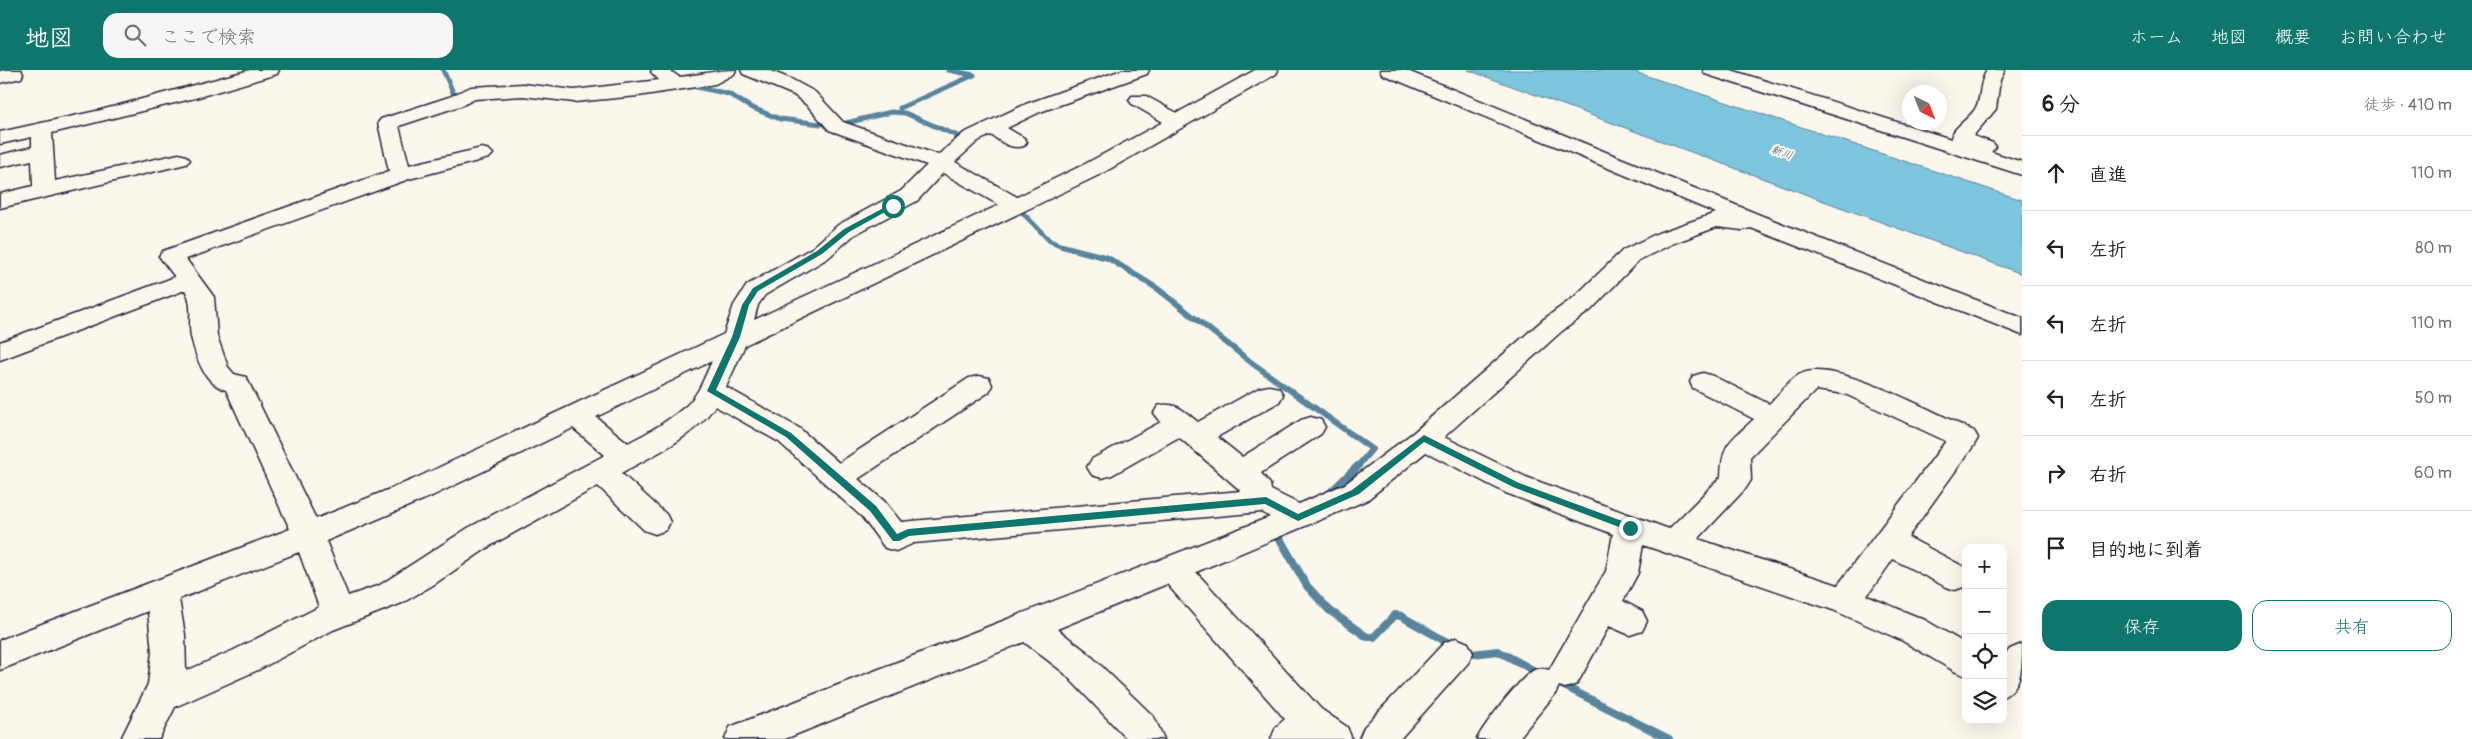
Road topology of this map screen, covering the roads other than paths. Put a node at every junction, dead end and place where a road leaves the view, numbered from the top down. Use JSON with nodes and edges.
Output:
{"nodes":[{"id":1,"x":270,"y":70,"type":"edge"},
{"id":2,"x":657,"y":70,"type":"edge"},
{"id":3,"x":727,"y":70,"type":"edge"},
{"id":4,"x":750,"y":70,"type":"edge"},
{"id":5,"x":1140,"y":70,"type":"edge"},
{"id":6,"x":1269,"y":70,"type":"edge"},
{"id":7,"x":1389,"y":70,"type":"edge"},
{"id":8,"x":1712,"y":70,"type":"edge"},
{"id":9,"x":1996,"y":70,"type":"edge"},
{"id":10,"x":221,"y":77,"type":"edge"},
{"id":11,"x":675,"y":83,"type":"junction"},
{"id":12,"x":1139,"y":100,"type":"dead end"},
{"id":13,"x":1049,"y":102,"type":"junction"},
{"id":14,"x":1074,"y":116,"type":"dead end"},
{"id":15,"x":1178,"y":122,"type":"junction"},
{"id":16,"x":992,"y":127,"type":"junction"},
{"id":17,"x":42,"y":130,"type":"junction"},
{"id":18,"x":0,"y":138,"type":"edge"},
{"id":19,"x":1017,"y":142,"type":"dead end"},
{"id":20,"x":42,"y":151,"type":"junction"},
{"id":21,"x":482,"y":154,"type":"dead end"},
{"id":22,"x":179,"y":160,"type":"dead end"},
{"id":23,"x":2022,"y":160,"type":"edge"},
{"id":24,"x":0,"y":162,"type":"edge"},
{"id":25,"x":941,"y":163,"type":"junction"},
{"id":26,"x":2022,"y":169,"type":"edge"},
{"id":27,"x":401,"y":174,"type":"junction"},
{"id":28,"x":44,"y":190,"type":"junction"},
{"id":29,"x":0,"y":201,"type":"edge"},
{"id":30,"x":1015,"y":205,"type":"junction"},
{"id":31,"x":1752,"y":220,"type":"junction"},
{"id":32,"x":190,"y":280,"type":"junction"},
{"id":33,"x":2022,"y":327,"type":"edge"},
{"id":34,"x":736,"y":337,"type":"junction"},
{"id":35,"x":0,"y":351,"type":"edge"},
{"id":36,"x":1703,"y":382,"type":"dead end"},
{"id":37,"x":979,"y":385,"type":"dead end"},
{"id":38,"x":711,"y":391,"type":"junction"},
{"id":39,"x":1270,"y":394,"type":"dead end"},
{"id":40,"x":575,"y":414,"type":"junction"},
{"id":41,"x":1772,"y":417,"type":"junction"},
{"id":42,"x":1182,"y":424,"type":"junction"},
{"id":43,"x":1311,"y":427,"type":"dead end"},
{"id":44,"x":1424,"y":438,"type":"junction"},
{"id":45,"x":613,"y":464,"type":"junction"},
{"id":46,"x":1102,"y":468,"type":"dead end"},
{"id":47,"x":1241,"y":472,"type":"junction"},
{"id":48,"x":838,"y":478,"type":"junction"},
{"id":49,"x":1258,"y":501,"type":"junction"},
{"id":50,"x":1298,"y":518,"type":"junction"},
{"id":51,"x":655,"y":522,"type":"dead end"},
{"id":52,"x":1630,"y":528,"type":"junction"},
{"id":53,"x":308,"y":535,"type":"junction"},
{"id":54,"x":1888,"y":541,"type":"junction"},
{"id":55,"x":1676,"y":542,"type":"junction"},
{"id":56,"x":1172,"y":568,"type":"junction"},
{"id":57,"x":1955,"y":577,"type":"dead end"},
{"id":58,"x":161,"y":592,"type":"junction"},
{"id":59,"x":1844,"y":601,"type":"junction"},
{"id":60,"x":338,"y":614,"type":"junction"},
{"id":61,"x":1028,"y":626,"type":"junction"},
{"id":62,"x":1456,"y":653,"type":"dead end"},
{"id":63,"x":0,"y":654,"type":"edge"},
{"id":64,"x":1962,"y":659,"type":"edge"},
{"id":65,"x":2022,"y":660,"type":"edge"},
{"id":66,"x":2006,"y":679,"type":"edge"},
{"id":67,"x":2007,"y":686,"type":"edge"},
{"id":68,"x":164,"y":695,"type":"junction"},
{"id":69,"x":2022,"y":697,"type":"edge"},
{"id":70,"x":1310,"y":733,"type":"edge"},
{"id":71,"x":139,"y":739,"type":"edge"},
{"id":72,"x":743,"y":739,"type":"edge"},
{"id":73,"x":1146,"y":739,"type":"edge"},
{"id":74,"x":1377,"y":739,"type":"edge"},
{"id":75,"x":1495,"y":739,"type":"edge"}],
"edges":[{"from":1,"to":10,"type":"street"},
{"from":2,"to":11,"type":"street"},
{"from":3,"to":11,"type":"street"},
{"from":4,"to":25,"type":"street"},
{"from":5,"to":13,"type":"street"},
{"from":6,"to":15,"type":"street"},
{"from":7,"to":31,"type":"street"},
{"from":8,"to":26,"type":"street"},
{"from":9,"to":23,"type":"street"},
{"from":10,"to":17,"type":"street"},
{"from":11,"to":27,"type":"street"},
{"from":12,"to":15,"type":"street"},
{"from":13,"to":14,"type":"street"},
{"from":13,"to":16,"type":"street"},
{"from":15,"to":30,"type":"street"},
{"from":16,"to":19,"type":"street"},
{"from":16,"to":25,"type":"street"},
{"from":17,"to":18,"type":"street"},
{"from":17,"to":20,"type":"street"},
{"from":20,"to":24,"type":"street"},
{"from":20,"to":28,"type":"street"},
{"from":21,"to":27,"type":"street"},
{"from":22,"to":28,"type":"street"},
{"from":25,"to":30,"type":"street"},
{"from":25,"to":34,"type":"street"},
{"from":27,"to":32,"type":"street"},
{"from":28,"to":29,"type":"street"},
{"from":30,"to":34,"type":"street"},
{"from":31,"to":33,"type":"street"},
{"from":31,"to":44,"type":"street"},
{"from":32,"to":35,"type":"street"},
{"from":32,"to":53,"type":"street"},
{"from":34,"to":38,"type":"street"},
{"from":34,"to":40,"type":"street"},
{"from":36,"to":41,"type":"street"},
{"from":37,"to":48,"type":"street"},
{"from":38,"to":45,"type":"street"},
{"from":38,"to":48,"type":"street"},
{"from":39,"to":42,"type":"street"},
{"from":40,"to":45,"type":"street"},
{"from":40,"to":53,"type":"street"},
{"from":41,"to":54,"type":"street"},
{"from":41,"to":55,"type":"street"},
{"from":42,"to":46,"type":"street"},
{"from":42,"to":47,"type":"street"},
{"from":43,"to":47,"type":"street"},
{"from":44,"to":50,"type":"street"},
{"from":44,"to":52,"type":"street"},
{"from":45,"to":51,"type":"street"},
{"from":45,"to":60,"type":"street"},
{"from":47,"to":49,"type":"street"},
{"from":48,"to":49,"type":"street"},
{"from":49,"to":50,"type":"street"},
{"from":50,"to":56,"type":"street"},
{"from":52,"to":55,"type":"street"},
{"from":52,"to":75,"type":"street"},
{"from":53,"to":58,"type":"street"},
{"from":53,"to":60,"type":"street"},
{"from":54,"to":57,"type":"street"},
{"from":54,"to":59,"type":"street"},
{"from":55,"to":59,"type":"street"},
{"from":56,"to":61,"type":"street"},
{"from":56,"to":70,"type":"street"},
{"from":58,"to":63,"type":"street"},
{"from":58,"to":68,"type":"street"},
{"from":59,"to":64,"type":"street"},
{"from":60,"to":68,"type":"street"},
{"from":61,"to":72,"type":"street"},
{"from":61,"to":73,"type":"street"},
{"from":62,"to":74,"type":"street"},
{"from":65,"to":66,"type":"street"},
{"from":67,"to":69,"type":"street"},
{"from":68,"to":71,"type":"street"}]}
